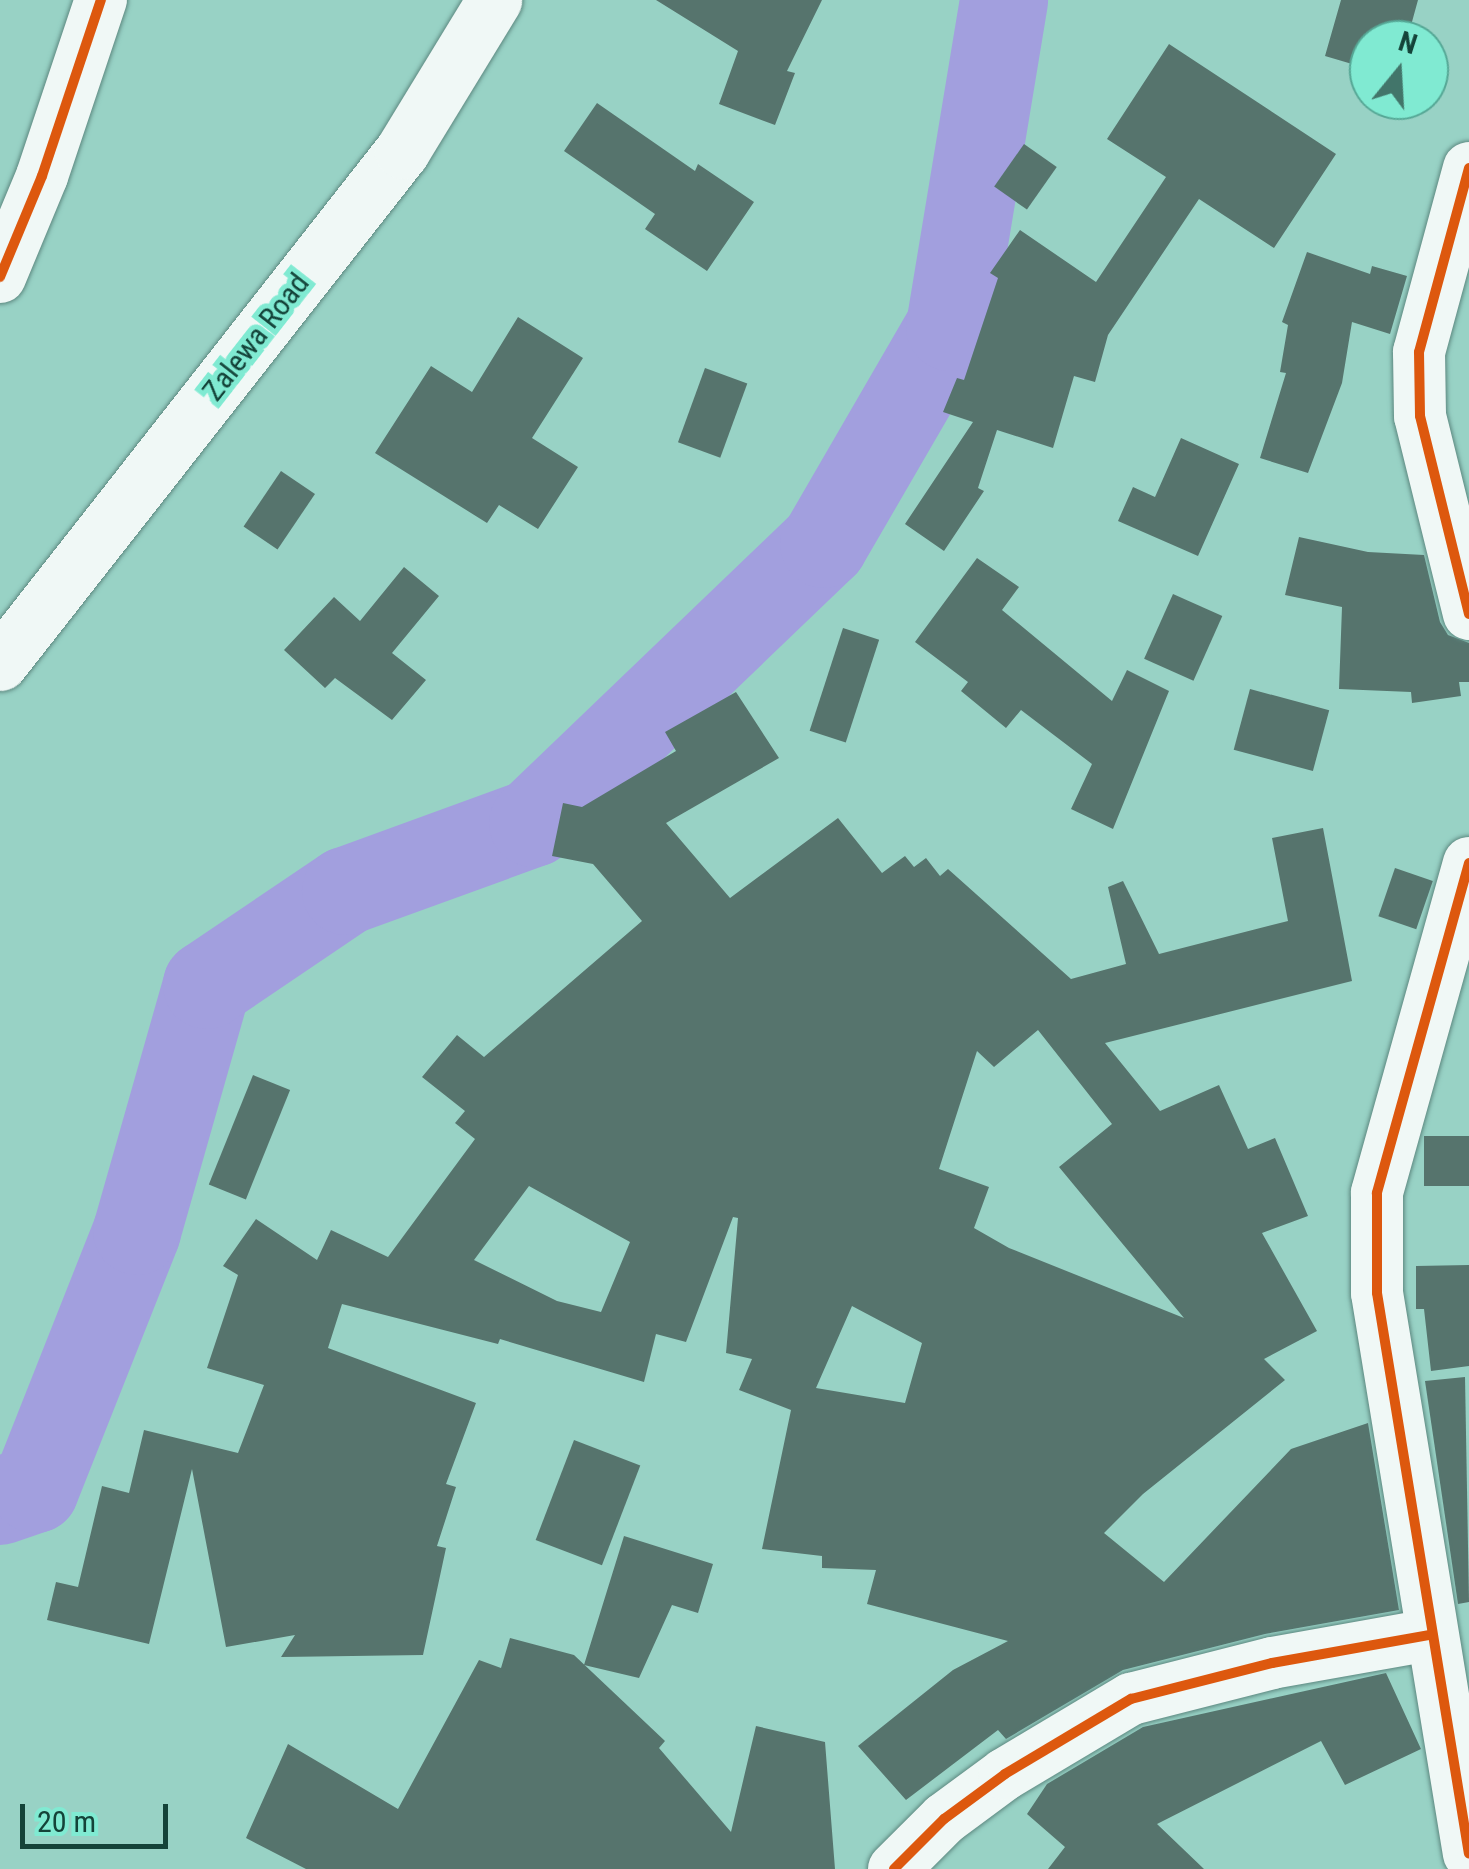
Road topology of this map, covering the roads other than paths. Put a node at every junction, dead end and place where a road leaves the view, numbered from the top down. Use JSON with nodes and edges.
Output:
{"nodes":[{"id":1,"x":101,"y":0,"type":"edge"},
{"id":2,"x":494,"y":0,"type":"edge"},
{"id":3,"x":1469,"y":168,"type":"edge"},
{"id":4,"x":0,"y":277,"type":"edge"},
{"id":5,"x":1469,"y":614,"type":"edge"},
{"id":6,"x":0,"y":662,"type":"edge"},
{"id":7,"x":1469,"y":863,"type":"edge"},
{"id":8,"x":1429,"y":1636,"type":"junction"},
{"id":9,"x":1469,"y":1854,"type":"edge"},
{"id":10,"x":894,"y":1869,"type":"edge"}],
"edges":[{"from":1,"to":4,"type":"street"},
{"from":2,"to":6,"type":"highway","name":"Zalewa Road"},
{"from":3,"to":5,"type":"street"},
{"from":7,"to":8,"type":"street"},
{"from":8,"to":9,"type":"street"},
{"from":8,"to":10,"type":"street"}]}
